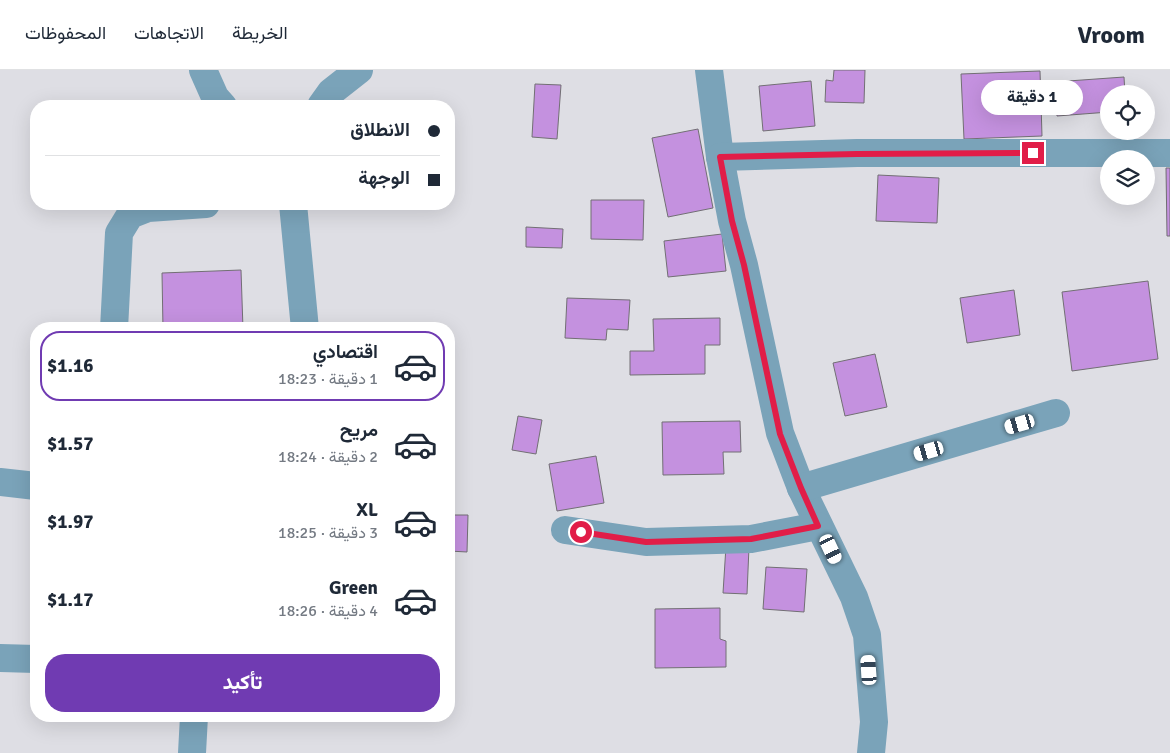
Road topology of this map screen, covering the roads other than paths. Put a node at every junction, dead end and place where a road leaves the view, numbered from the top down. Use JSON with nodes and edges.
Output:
{"nodes":[{"id":1,"x":203,"y":70,"type":"edge"},
{"id":2,"x":359,"y":70,"type":"edge"},
{"id":3,"x":710,"y":70,"type":"edge"},
{"id":4,"x":218,"y":100,"type":"edge"},
{"id":5,"x":326,"y":100,"type":"edge"},
{"id":6,"x":1170,"y":152,"type":"edge"},
{"id":7,"x":720,"y":157,"type":"junction"},
{"id":8,"x":143,"y":210,"type":"edge"},
{"id":9,"x":294,"y":210,"type":"edge"},
{"id":10,"x":114,"y":322,"type":"edge"},
{"id":11,"x":304,"y":322,"type":"edge"},
{"id":12,"x":1056,"y":413,"type":"dead end"},
{"id":13,"x":0,"y":482,"type":"edge"},
{"id":14,"x":30,"y":485,"type":"edge"},
{"id":15,"x":801,"y":488,"type":"junction"},
{"id":16,"x":818,"y":526,"type":"junction"},
{"id":17,"x":565,"y":530,"type":"dead end"},
{"id":18,"x":0,"y":658,"type":"edge"},
{"id":19,"x":30,"y":659,"type":"edge"},
{"id":20,"x":194,"y":722,"type":"edge"},
{"id":21,"x":192,"y":753,"type":"edge"},
{"id":22,"x":871,"y":753,"type":"edge"}],
"edges":[{"from":1,"to":4,"type":"street"},
{"from":2,"to":5,"type":"street"},
{"from":3,"to":7,"type":"street"},
{"from":6,"to":7,"type":"street"},
{"from":7,"to":15,"type":"street"},
{"from":8,"to":10,"type":"street"},
{"from":9,"to":11,"type":"street"},
{"from":12,"to":15,"type":"street"},
{"from":13,"to":14,"type":"street"},
{"from":15,"to":16,"type":"street"},
{"from":16,"to":17,"type":"street"},
{"from":16,"to":22,"type":"street"},
{"from":18,"to":19,"type":"street"},
{"from":20,"to":21,"type":"street"}]}
